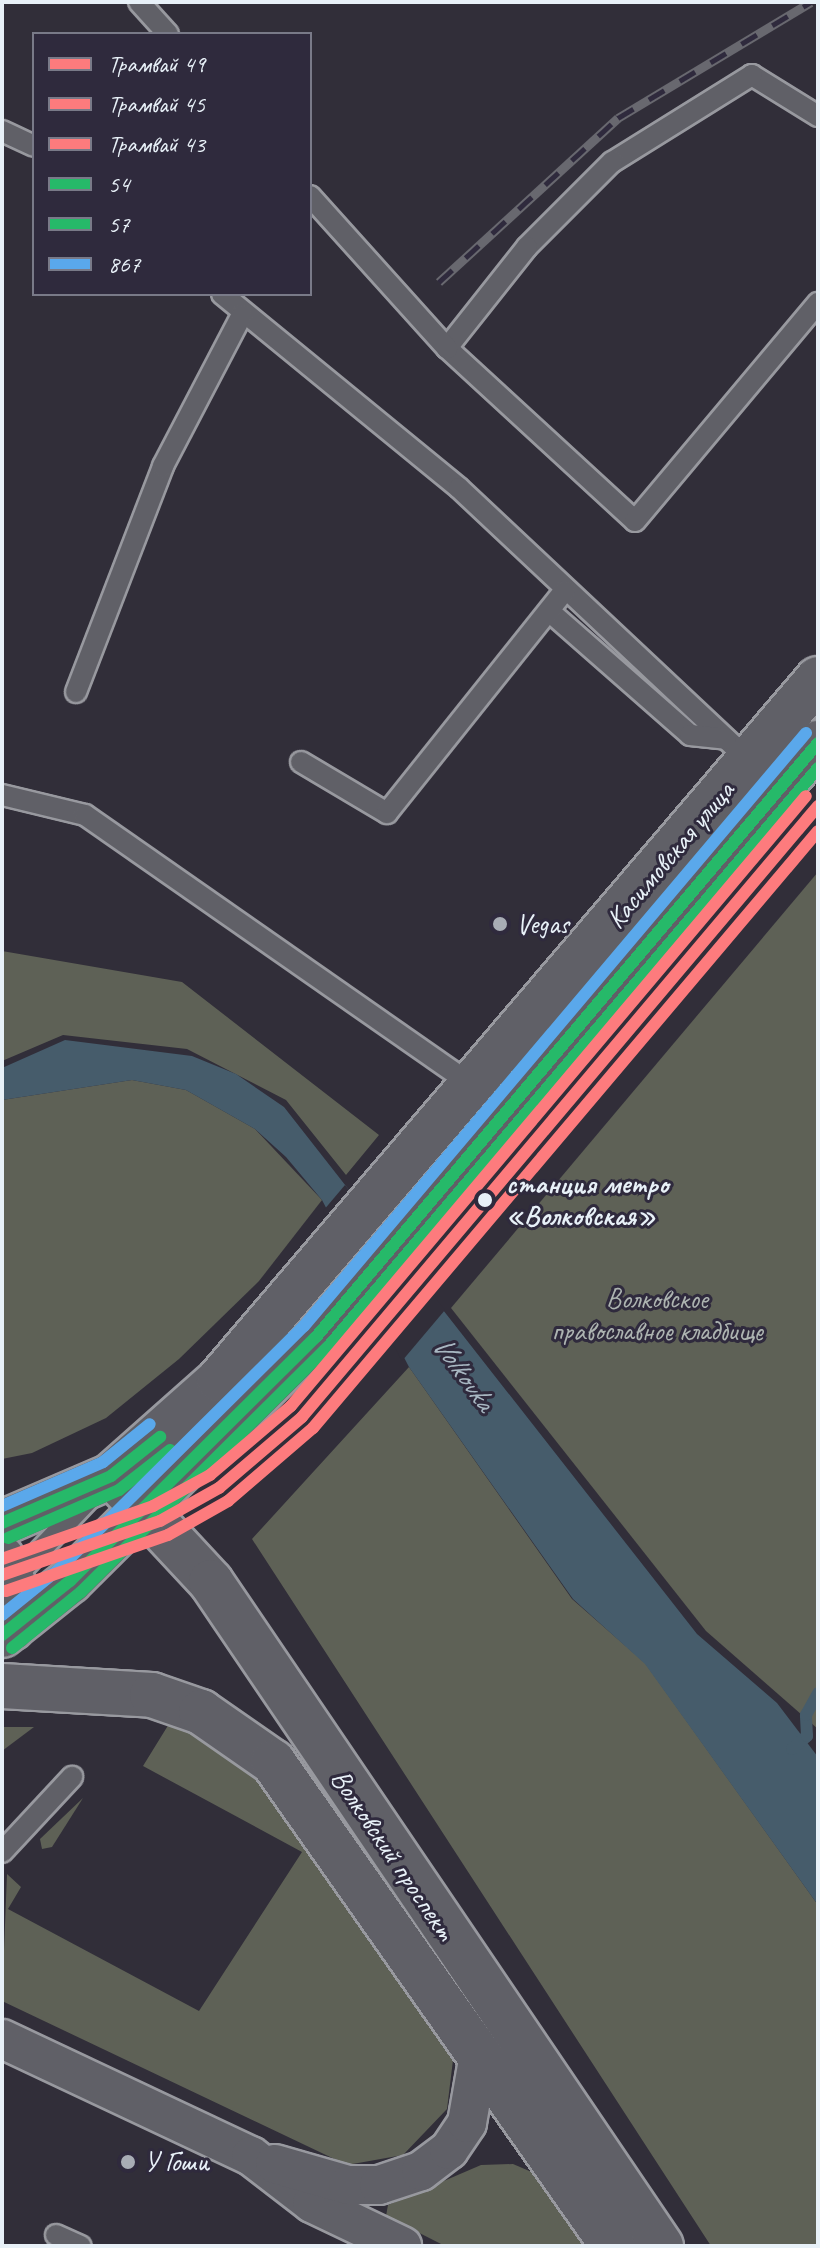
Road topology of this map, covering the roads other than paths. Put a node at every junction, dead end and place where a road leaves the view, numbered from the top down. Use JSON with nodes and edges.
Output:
{"nodes":[{"id":1,"x":139,"y":2,"type":"edge"},
{"id":2,"x":166,"y":32,"type":"edge"},
{"id":3,"x":818,"y":116,"type":"edge"},
{"id":4,"x":2,"y":131,"type":"edge"},
{"id":5,"x":32,"y":145,"type":"edge"},
{"id":6,"x":312,"y":198,"type":"edge"},
{"id":7,"x":224,"y":296,"type":"edge"},
{"id":8,"x":818,"y":303,"type":"edge"},
{"id":9,"x":242,"y":315,"type":"junction"},
{"id":10,"x":447,"y":348,"type":"junction"},
{"id":11,"x":564,"y":591,"type":"junction"},
{"id":12,"x":549,"y":611,"type":"junction"},
{"id":13,"x":818,"y":679,"type":"edge"},
{"id":14,"x":76,"y":692,"type":"dead end"},
{"id":15,"x":818,"y":743,"type":"edge"},
{"id":16,"x":301,"y":762,"type":"dead end"},
{"id":17,"x":752,"y":762,"type":"junction"},
{"id":18,"x":2,"y":795,"type":"edge"},
{"id":19,"x":475,"y":1087,"type":"junction"},
{"id":20,"x":381,"y":1230,"type":"junction"},
{"id":21,"x":303,"y":1321,"type":"junction"},
{"id":22,"x":111,"y":1476,"type":"junction"},
{"id":23,"x":147,"y":1505,"type":"junction"},
{"id":24,"x":2,"y":1523,"type":"edge"},
{"id":25,"x":7,"y":1596,"type":"edge"},
{"id":26,"x":2,"y":1686,"type":"edge"},
{"id":27,"x":72,"y":1777,"type":"dead end"},
{"id":28,"x":2,"y":1852,"type":"edge"},
{"id":29,"x":2,"y":2039,"type":"edge"},
{"id":30,"x":479,"y":2054,"type":"junction"},
{"id":31,"x":251,"y":2156,"type":"junction"},
{"id":32,"x":56,"y":2235,"type":"dead end"},
{"id":33,"x":81,"y":2246,"type":"edge"},
{"id":34,"x":402,"y":2246,"type":"edge"},
{"id":35,"x":613,"y":2246,"type":"edge"},
{"id":36,"x":661,"y":2246,"type":"edge"}],
"edges":[{"from":1,"to":2,"type":"lane"},
{"from":3,"to":10,"type":"lane"},
{"from":4,"to":5,"type":"lane"},
{"from":6,"to":10,"type":"lane"},
{"from":7,"to":9,"type":"lane"},
{"from":8,"to":10,"type":"lane"},
{"from":9,"to":11,"type":"lane"},
{"from":9,"to":14,"type":"lane"},
{"from":11,"to":12,"type":"lane"},
{"from":11,"to":17,"type":"lane"},
{"from":12,"to":16,"type":"lane"},
{"from":12,"to":17,"type":"lane"},
{"from":13,"to":17,"type":"main road","name":"Касимовская улица"},
{"from":15,"to":17,"type":"main road","name":"Касимовская улица"},
{"from":17,"to":19,"type":"main road","name":"Касимовская улица"},
{"from":17,"to":20,"type":"main road","name":"Касимовская улица"},
{"from":18,"to":19,"type":"lane"},
{"from":19,"to":20,"type":"main road","name":"Касимовская улица"},
{"from":20,"to":21,"type":"main road"},
{"from":21,"to":22,"type":"main road"},
{"from":21,"to":23,"type":"main road"},
{"from":22,"to":23,"type":"main road","name":"Волковский проспект"},
{"from":22,"to":24,"type":"main road"},
{"from":22,"to":25,"type":"lane"},
{"from":23,"to":25,"type":"main road"},
{"from":23,"to":36,"type":"main road","name":"Волковский проспект"},
{"from":26,"to":30,"type":"main road","name":"Волковский проспект"},
{"from":27,"to":28,"type":"lane"},
{"from":29,"to":31,"type":"street"},
{"from":30,"to":31,"type":"street"},
{"from":30,"to":35,"type":"main road","name":"Волковский проспект"},
{"from":31,"to":34,"type":"street"},
{"from":32,"to":33,"type":"lane"}]}
